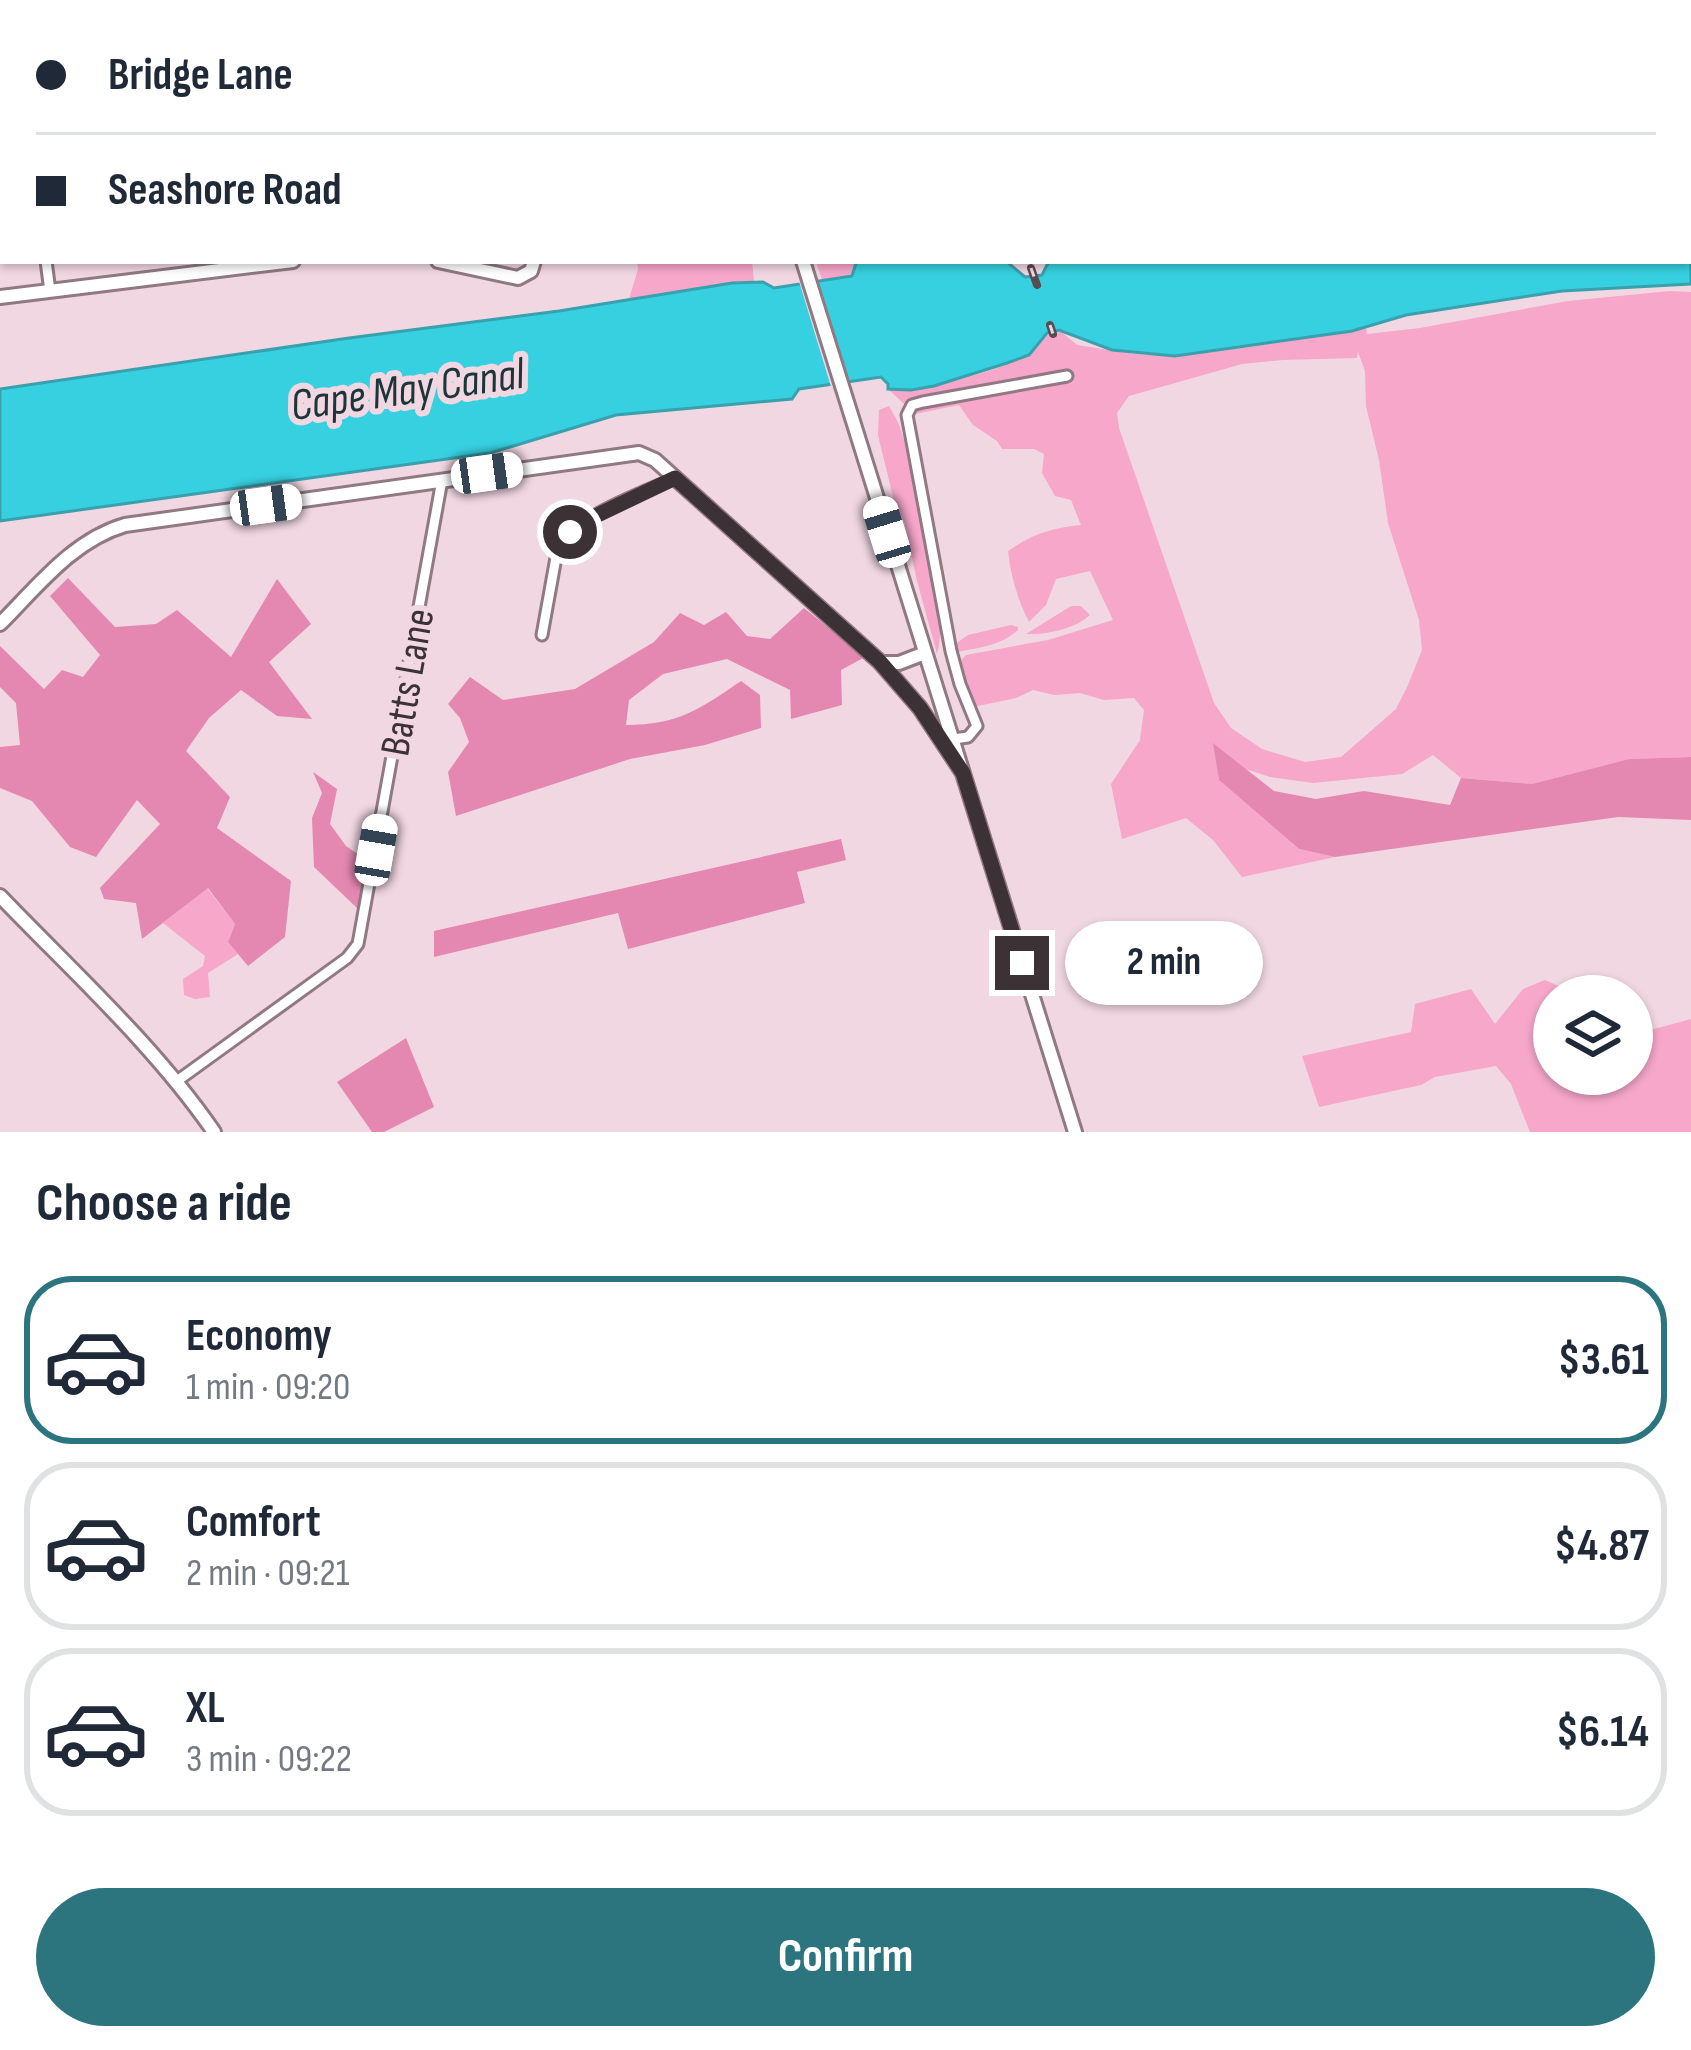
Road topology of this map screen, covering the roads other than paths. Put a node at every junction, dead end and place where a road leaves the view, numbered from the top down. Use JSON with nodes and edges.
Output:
{"nodes":[{"id":1,"x":46,"y":264,"type":"edge"},
{"id":2,"x":269,"y":264,"type":"edge"},
{"id":3,"x":452,"y":264,"type":"edge"},
{"id":4,"x":804,"y":264,"type":"edge"},
{"id":5,"x":533,"y":266,"type":"edge"},
{"id":6,"x":50,"y":291,"type":"junction"},
{"id":7,"x":0,"y":297,"type":"edge"},
{"id":8,"x":1067,"y":376,"type":"dead end"},
{"id":9,"x":675,"y":478,"type":"junction"},
{"id":10,"x":442,"y":480,"type":"junction"},
{"id":11,"x":0,"y":624,"type":"edge"},
{"id":12,"x":542,"y":635,"type":"dead end"},
{"id":13,"x":925,"y":653,"type":"junction"},
{"id":14,"x":880,"y":662,"type":"junction"},
{"id":15,"x":953,"y":739,"type":"junction"},
{"id":16,"x":963,"y":773,"type":"junction"},
{"id":17,"x":0,"y":896,"type":"edge"},
{"id":18,"x":177,"y":1081,"type":"junction"},
{"id":19,"x":214,"y":1132,"type":"edge"},
{"id":20,"x":1075,"y":1132,"type":"edge"}],
"edges":[{"from":1,"to":6,"type":"street"},
{"from":2,"to":6,"type":"street"},
{"from":3,"to":5,"type":"street"},
{"from":4,"to":13,"type":"street"},
{"from":6,"to":7,"type":"street"},
{"from":8,"to":15,"type":"street"},
{"from":9,"to":10,"type":"street"},
{"from":9,"to":12,"type":"street"},
{"from":9,"to":14,"type":"street"},
{"from":10,"to":11,"type":"street"},
{"from":10,"to":18,"type":"street","name":"Batts Lane"},
{"from":13,"to":14,"type":"street"},
{"from":13,"to":15,"type":"street"},
{"from":14,"to":16,"type":"street"},
{"from":15,"to":16,"type":"street"},
{"from":16,"to":20,"type":"street"},
{"from":17,"to":18,"type":"street"},
{"from":18,"to":19,"type":"street"}]}
